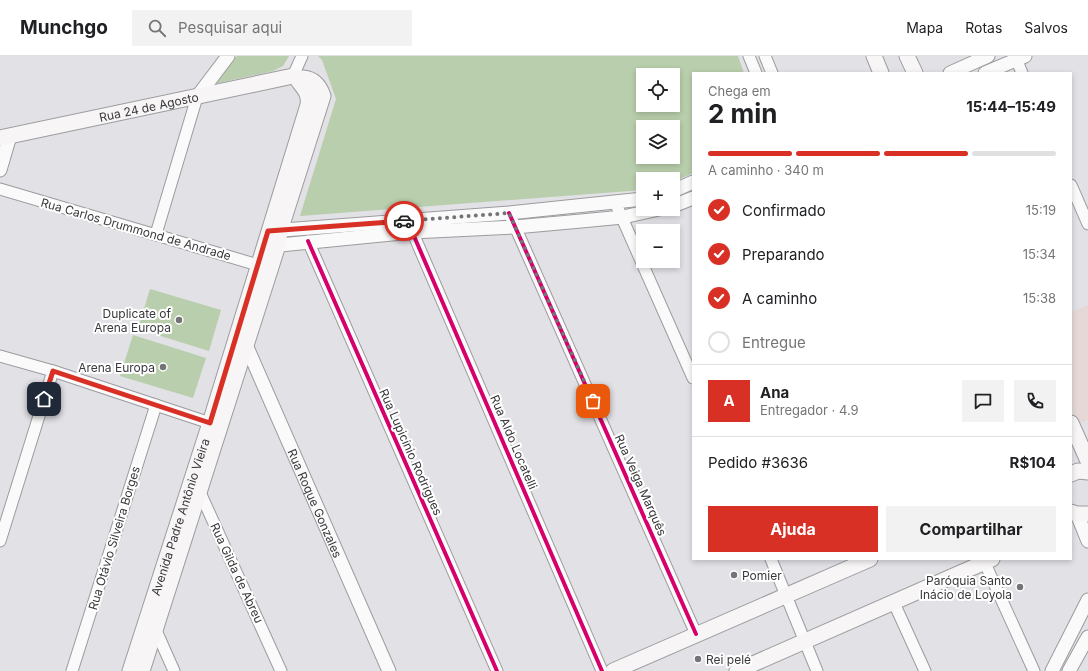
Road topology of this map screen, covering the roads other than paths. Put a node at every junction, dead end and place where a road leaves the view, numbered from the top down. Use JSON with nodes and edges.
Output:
{"nodes":[{"id":1,"x":228,"y":56,"type":"edge"},
{"id":2,"x":302,"y":56,"type":"edge"},
{"id":3,"x":749,"y":56,"type":"edge"},
{"id":4,"x":765,"y":56,"type":"edge"},
{"id":5,"x":874,"y":56,"type":"edge"},
{"id":6,"x":907,"y":56,"type":"edge"},
{"id":7,"x":988,"y":56,"type":"edge"},
{"id":8,"x":1019,"y":57,"type":"edge"},
{"id":9,"x":756,"y":72,"type":"edge"},
{"id":10,"x":772,"y":72,"type":"edge"},
{"id":11,"x":881,"y":72,"type":"edge"},
{"id":12,"x":915,"y":72,"type":"edge"},
{"id":13,"x":952,"y":72,"type":"edge"},
{"id":14,"x":987,"y":72,"type":"edge"},
{"id":15,"x":1022,"y":72,"type":"edge"},
{"id":16,"x":295,"y":78,"type":"junction"},
{"id":17,"x":197,"y":97,"type":"junction"},
{"id":18,"x":5,"y":137,"type":"edge"},
{"id":19,"x":0,"y":170,"type":"edge"},
{"id":20,"x":692,"y":182,"type":"edge"},
{"id":21,"x":1072,"y":187,"type":"edge"},
{"id":22,"x":680,"y":188,"type":"edge"},
{"id":23,"x":0,"y":189,"type":"edge"},
{"id":24,"x":692,"y":198,"type":"edge"},
{"id":25,"x":636,"y":199,"type":"edge"},
{"id":26,"x":615,"y":202,"type":"junction"},
{"id":27,"x":680,"y":203,"type":"edge"},
{"id":28,"x":509,"y":213,"type":"junction"},
{"id":29,"x":636,"y":214,"type":"edge"},
{"id":30,"x":623,"y":217,"type":"junction"},
{"id":31,"x":1088,"y":224,"type":"edge"},
{"id":32,"x":410,"y":226,"type":"junction"},
{"id":33,"x":515,"y":227,"type":"junction"},
{"id":34,"x":156,"y":234,"type":"junction"},
{"id":35,"x":273,"y":238,"type":"junction"},
{"id":36,"x":308,"y":241,"type":"junction"},
{"id":37,"x":265,"y":264,"type":"junction"},
{"id":38,"x":241,"y":343,"type":"junction"},
{"id":39,"x":0,"y":356,"type":"edge"},
{"id":40,"x":53,"y":371,"type":"junction"},
{"id":41,"x":692,"y":376,"type":"edge"},
{"id":42,"x":156,"y":405,"type":"junction"},
{"id":43,"x":215,"y":424,"type":"junction"},
{"id":44,"x":1072,"y":425,"type":"edge"},
{"id":45,"x":1088,"y":460,"type":"edge"},
{"id":46,"x":1088,"y":472,"type":"edge"},
{"id":47,"x":1072,"y":474,"type":"edge"},
{"id":48,"x":193,"y":475,"type":"junction"},
{"id":49,"x":199,"y":492,"type":"junction"},
{"id":50,"x":1076,"y":515,"type":"edge"},
{"id":51,"x":0,"y":541,"type":"edge"},
{"id":52,"x":1088,"y":541,"type":"edge"},
{"id":53,"x":771,"y":560,"type":"edge"},
{"id":54,"x":868,"y":560,"type":"edge"},
{"id":55,"x":986,"y":560,"type":"edge"},
{"id":56,"x":787,"y":594,"type":"junction"},
{"id":57,"x":1088,"y":600,"type":"edge"},
{"id":58,"x":894,"y":603,"type":"junction"},
{"id":59,"x":149,"y":610,"type":"junction"},
{"id":60,"x":155,"y":630,"type":"junction"},
{"id":61,"x":696,"y":634,"type":"junction"},
{"id":62,"x":1088,"y":637,"type":"edge"},
{"id":63,"x":804,"y":642,"type":"junction"},
{"id":64,"x":72,"y":671,"type":"edge"},
{"id":65,"x":130,"y":671,"type":"edge"},
{"id":66,"x":142,"y":671,"type":"edge"},
{"id":67,"x":174,"y":671,"type":"edge"},
{"id":68,"x":281,"y":671,"type":"edge"},
{"id":69,"x":389,"y":671,"type":"edge"},
{"id":70,"x":497,"y":671,"type":"edge"},
{"id":71,"x":602,"y":671,"type":"edge"},
{"id":72,"x":613,"y":671,"type":"edge"},
{"id":73,"x":737,"y":671,"type":"edge"},
{"id":74,"x":817,"y":671,"type":"edge"},
{"id":75,"x":925,"y":671,"type":"edge"},
{"id":76,"x":1034,"y":671,"type":"edge"},
{"id":77,"x":1052,"y":671,"type":"edge"},
{"id":78,"x":1069,"y":671,"type":"edge"}],
"edges":[{"from":1,"to":17,"type":"street"},
{"from":2,"to":16,"type":"street"},
{"from":3,"to":9,"type":"street"},
{"from":4,"to":10,"type":"street"},
{"from":5,"to":11,"type":"main road"},
{"from":6,"to":12,"type":"main road"},
{"from":7,"to":13,"type":"street"},
{"from":8,"to":14,"type":"street"},
{"from":8,"to":15,"type":"street"},
{"from":16,"to":17,"type":"main road","name":"Rua 24 de Agosto"},
{"from":16,"to":35,"type":"main road","name":"Avenida Padre Antônio Vieira"},
{"from":17,"to":18,"type":"main road","name":"Rua 24 de Agosto"},
{"from":17,"to":34,"type":"street"},
{"from":18,"to":19,"type":"street"},
{"from":20,"to":22,"type":"street"},
{"from":21,"to":31,"type":"street"},
{"from":23,"to":34,"type":"street","name":"Rua Carlos Drummond de Andrade"},
{"from":24,"to":27,"type":"street"},
{"from":25,"to":26,"type":"street"},
{"from":26,"to":28,"type":"street"},
{"from":26,"to":30,"type":"street"},
{"from":28,"to":32,"type":"street"},
{"from":28,"to":33,"type":"street","name":"Rua Veiga Marquês"},
{"from":29,"to":30,"type":"street"},
{"from":30,"to":33,"type":"street"},
{"from":30,"to":41,"type":"street"},
{"from":32,"to":33,"type":"street"},
{"from":32,"to":35,"type":"street"},
{"from":32,"to":36,"type":"street"},
{"from":32,"to":71,"type":"street","name":"Rua Aldo Locatelli"},
{"from":33,"to":61,"type":"street","name":"Rua Veiga Marquês"},
{"from":34,"to":37,"type":"street","name":"Rua Carlos Drummond de Andrade"},
{"from":35,"to":36,"type":"street"},
{"from":35,"to":37,"type":"main road","name":"Avenida Padre Antônio Vieira"},
{"from":36,"to":70,"type":"street","name":"Rua Lupicínio Rodrigues"},
{"from":37,"to":38,"type":"main road","name":"Avenida Padre Antônio Vieira"},
{"from":38,"to":43,"type":"main road","name":"Avenida Padre Antônio Vieira"},
{"from":38,"to":69,"type":"street","name":"Rua Roque Gonzales"},
{"from":39,"to":40,"type":"street"},
{"from":40,"to":42,"type":"street"},
{"from":40,"to":51,"type":"street"},
{"from":42,"to":43,"type":"street"},
{"from":42,"to":64,"type":"street","name":"Rua Otávio Silveira Borges"},
{"from":43,"to":48,"type":"main road","name":"Avenida Padre Antônio Vieira"},
{"from":43,"to":49,"type":"main road","name":"Avenida Padre Antônio Vieira"},
{"from":44,"to":45,"type":"main road"},
{"from":46,"to":47,"type":"main road"},
{"from":48,"to":49,"type":"street","name":"Rua Gilda de Abreu"},
{"from":48,"to":59,"type":"main road","name":"Avenida Padre Antônio Vieira"},
{"from":49,"to":60,"type":"main road","name":"Avenida Padre Antônio Vieira"},
{"from":49,"to":68,"type":"street","name":"Rua Gilda de Abreu"},
{"from":50,"to":52,"type":"street"},
{"from":53,"to":56,"type":"street"},
{"from":54,"to":56,"type":"main road"},
{"from":55,"to":58,"type":"main road"},
{"from":55,"to":76,"type":"street"},
{"from":56,"to":61,"type":"main road"},
{"from":56,"to":63,"type":"street"},
{"from":57,"to":77,"type":"street"},
{"from":58,"to":63,"type":"main road"},
{"from":58,"to":75,"type":"street"},
{"from":59,"to":60,"type":"street"},
{"from":59,"to":65,"type":"main road","name":"Avenida Padre Antônio Vieira"},
{"from":60,"to":66,"type":"main road","name":"Avenida Padre Antônio Vieira"},
{"from":60,"to":67,"type":"street"},
{"from":61,"to":72,"type":"main road"},
{"from":62,"to":78,"type":"street"},
{"from":63,"to":73,"type":"main road"},
{"from":63,"to":74,"type":"street"}]}
